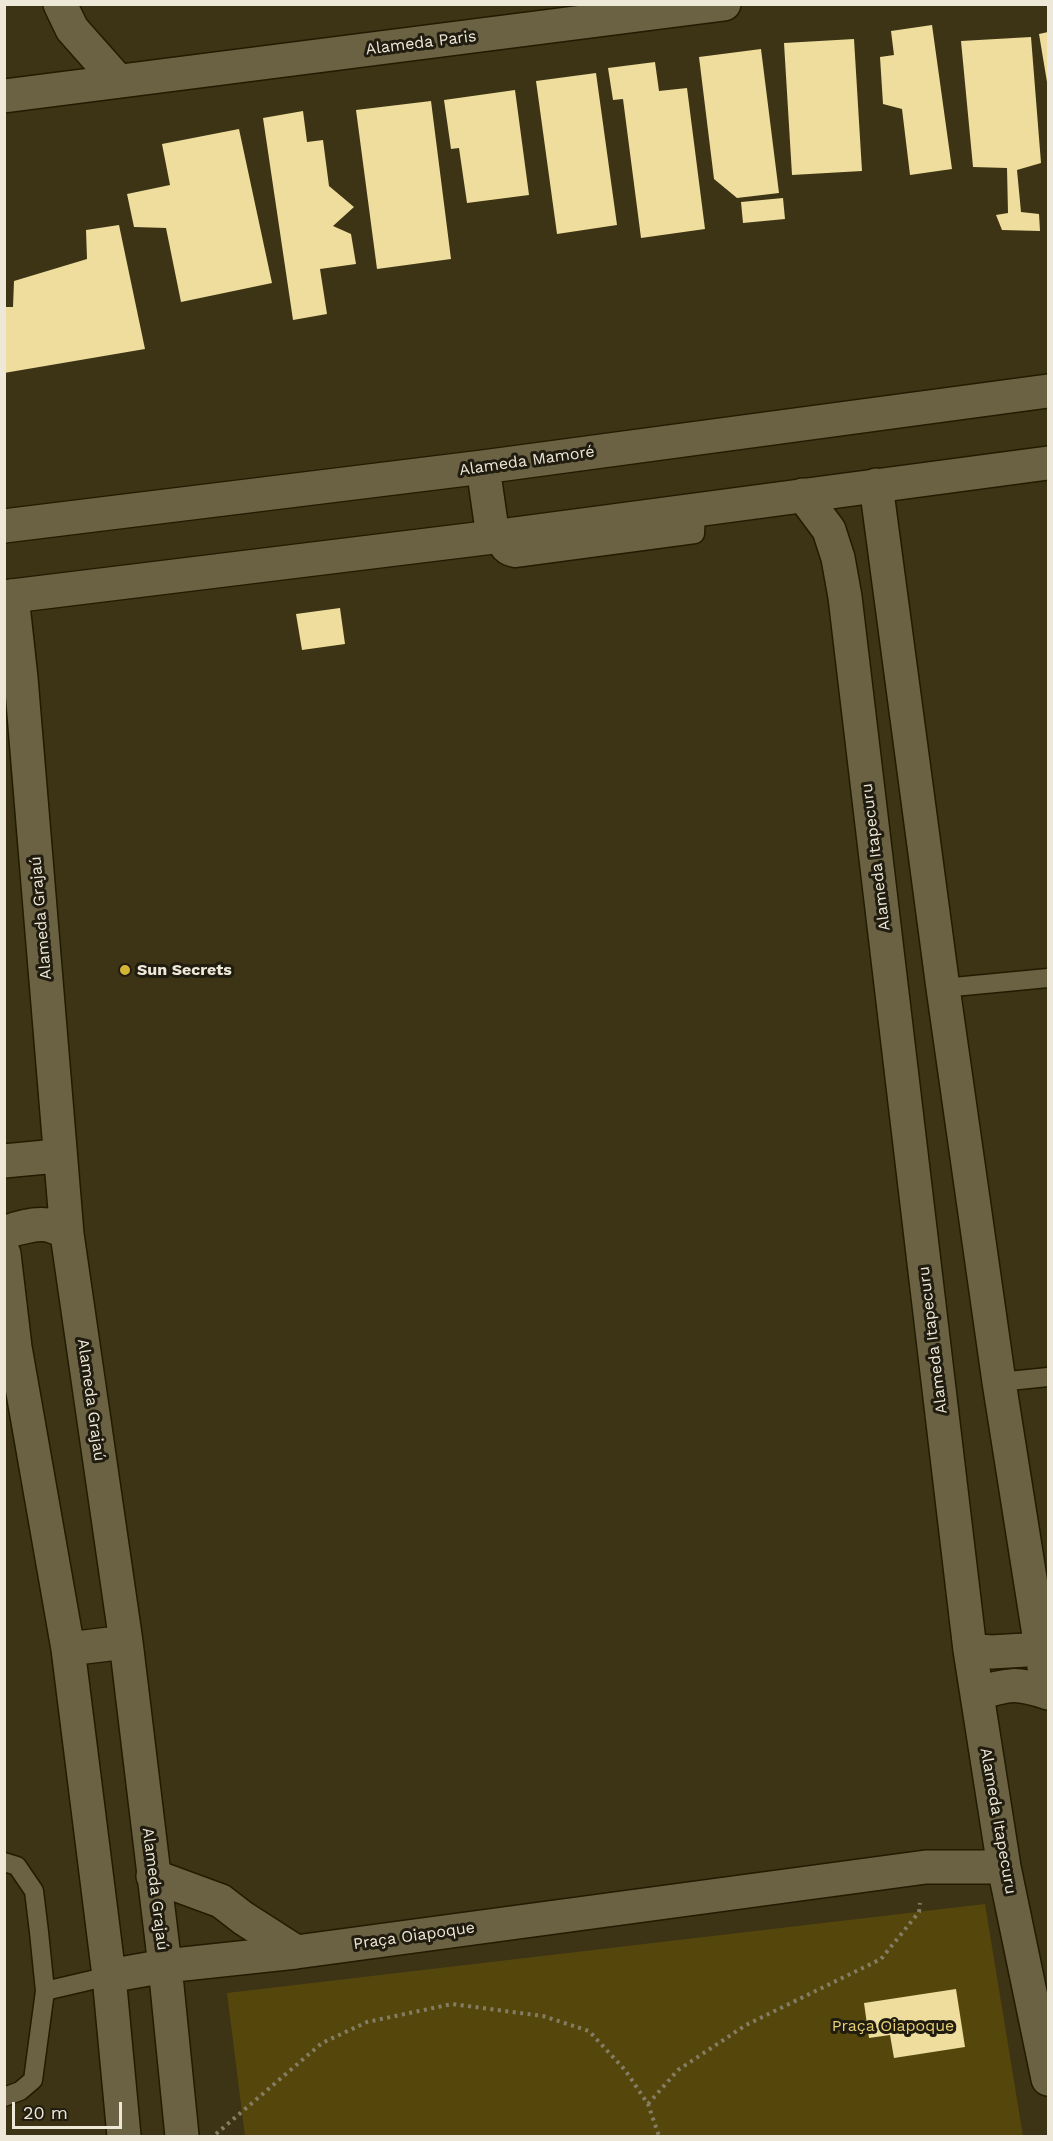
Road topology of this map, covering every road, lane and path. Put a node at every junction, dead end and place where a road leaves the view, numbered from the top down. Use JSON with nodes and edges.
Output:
{"nodes":[{"id":1,"x":60,"y":4,"type":"edge"},
{"id":2,"x":724,"y":4,"type":"edge"},
{"id":3,"x":118,"y":81,"type":"junction"},
{"id":4,"x":4,"y":96,"type":"edge"},
{"id":5,"x":1048,"y":391,"type":"edge"},
{"id":6,"x":1048,"y":463,"type":"edge"},
{"id":7,"x":483,"y":467,"type":"junction"},
{"id":8,"x":876,"y":485,"type":"junction"},
{"id":9,"x":803,"y":495,"type":"junction"},
{"id":10,"x":4,"y":526,"type":"edge"},
{"id":11,"x":493,"y":537,"type":"junction"},
{"id":12,"x":890,"y":595,"type":"junction"},
{"id":13,"x":8,"y":597,"type":"edge"},
{"id":14,"x":845,"y":597,"type":"junction"},
{"id":15,"x":13,"y":671,"type":"edge"},
{"id":16,"x":1048,"y":978,"type":"edge"},
{"id":17,"x":943,"y":988,"type":"junction"},
{"id":18,"x":60,"y":1158,"type":"junction"},
{"id":19,"x":4,"y":1161,"type":"edge"},
{"id":20,"x":4,"y":1233,"type":"edge"},
{"id":21,"x":67,"y":1234,"type":"junction"},
{"id":22,"x":4,"y":1254,"type":"edge"},
{"id":23,"x":1048,"y":1377,"type":"edge"},
{"id":24,"x":999,"y":1382,"type":"junction"},
{"id":25,"x":126,"y":1642,"type":"junction"},
{"id":26,"x":68,"y":1649,"type":"junction"},
{"id":27,"x":1043,"y":1649,"type":"junction"},
{"id":28,"x":970,"y":1650,"type":"junction"},
{"id":29,"x":1048,"y":1692,"type":"edge"},
{"id":30,"x":977,"y":1694,"type":"junction"},
{"id":31,"x":4,"y":1862,"type":"edge"},
{"id":32,"x":926,"y":1866,"type":"junction"},
{"id":33,"x":1004,"y":1867,"type":"junction"},
{"id":34,"x":153,"y":1876,"type":"junction"},
{"id":35,"x":296,"y":1952,"type":"junction"},
{"id":36,"x":165,"y":1966,"type":"junction"},
{"id":37,"x":109,"y":1976,"type":"junction"},
{"id":38,"x":45,"y":1991,"type":"junction"},
{"id":39,"x":1048,"y":2079,"type":"edge"},
{"id":40,"x":4,"y":2097,"type":"edge"},
{"id":41,"x":648,"y":2104,"type":"junction"},
{"id":42,"x":124,"y":2136,"type":"edge"},
{"id":43,"x":182,"y":2136,"type":"edge"},
{"id":44,"x":214,"y":2136,"type":"edge"},
{"id":45,"x":659,"y":2136,"type":"edge"}],
"edges":[{"from":1,"to":3,"type":"street"},
{"from":2,"to":3,"type":"street","name":"Alameda Paris"},
{"from":3,"to":4,"type":"street","name":"Alameda Paris"},
{"from":5,"to":7,"type":"street","name":"Alameda Mamoré"},
{"from":6,"to":8,"type":"street"},
{"from":7,"to":10,"type":"street","name":"Alameda Mamoré"},
{"from":7,"to":11,"type":"street"},
{"from":8,"to":9,"type":"street"},
{"from":8,"to":12,"type":"street"},
{"from":9,"to":11,"type":"street"},
{"from":9,"to":14,"type":"street","name":"Alameda Itapecuru"},
{"from":11,"to":13,"type":"street"},
{"from":12,"to":14,"type":"street"},
{"from":12,"to":17,"type":"street"},
{"from":13,"to":15,"type":"street","name":"Alameda Grajaú"},
{"from":14,"to":28,"type":"street","name":"Alameda Itapecuru"},
{"from":15,"to":18,"type":"street","name":"Alameda Grajaú"},
{"from":16,"to":17,"type":"lane"},
{"from":17,"to":24,"type":"street"},
{"from":18,"to":19,"type":"street"},
{"from":18,"to":21,"type":"street","name":"Alameda Grajaú"},
{"from":20,"to":21,"type":"street"},
{"from":21,"to":25,"type":"street","name":"Alameda Grajaú"},
{"from":22,"to":26,"type":"street"},
{"from":23,"to":24,"type":"lane"},
{"from":24,"to":27,"type":"street"},
{"from":25,"to":26,"type":"street"},
{"from":25,"to":34,"type":"street","name":"Alameda Grajaú"},
{"from":26,"to":37,"type":"street"},
{"from":27,"to":28,"type":"street"},
{"from":27,"to":29,"type":"street"},
{"from":28,"to":30,"type":"street","name":"Alameda Itapecuru"},
{"from":29,"to":30,"type":"street"},
{"from":30,"to":33,"type":"street","name":"Alameda Itapecuru"},
{"from":31,"to":38,"type":"lane"},
{"from":32,"to":33,"type":"street","name":"Praça Oiapoque"},
{"from":32,"to":35,"type":"street","name":"Praça Oiapoque"},
{"from":32,"to":41,"type":"path"},
{"from":33,"to":39,"type":"street","name":"Alameda Itapecuru"},
{"from":34,"to":35,"type":"street"},
{"from":34,"to":36,"type":"street","name":"Alameda Grajaú"},
{"from":35,"to":36,"type":"street","name":"Praça Oiapoque"},
{"from":36,"to":37,"type":"street","name":"Praça Oiapoque"},
{"from":36,"to":43,"type":"street","name":"Alameda Grajaú"},
{"from":37,"to":38,"type":"lane"},
{"from":37,"to":42,"type":"street"},
{"from":38,"to":40,"type":"lane"},
{"from":41,"to":44,"type":"path"},
{"from":41,"to":45,"type":"path"}]}
